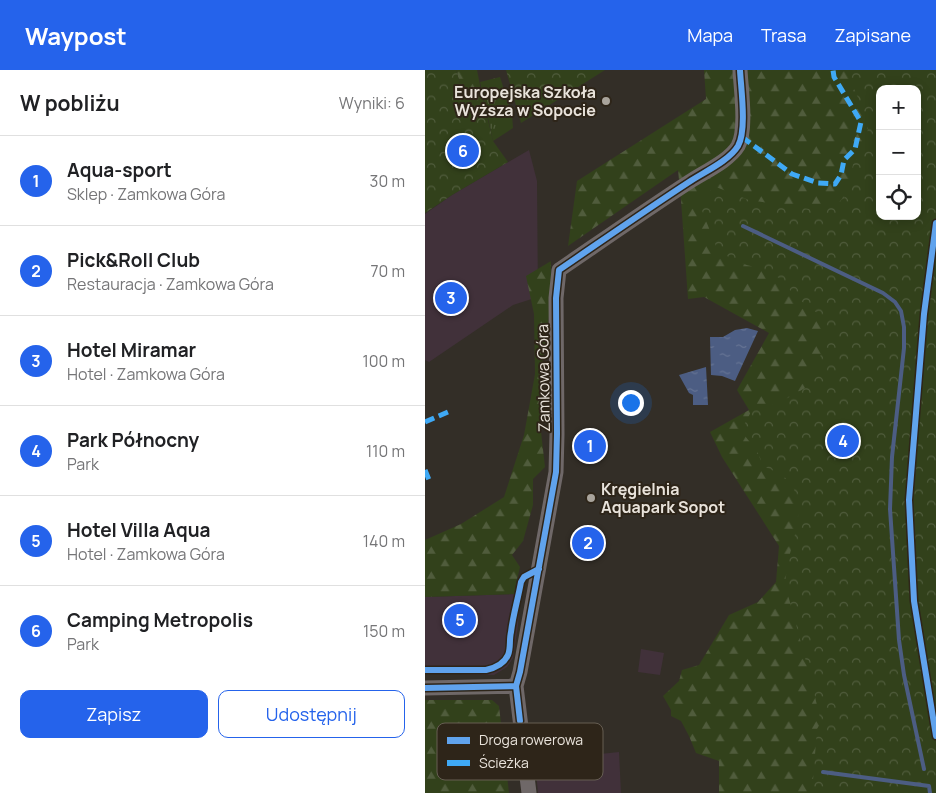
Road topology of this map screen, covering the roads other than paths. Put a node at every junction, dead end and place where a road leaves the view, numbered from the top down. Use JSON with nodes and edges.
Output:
{"nodes":[{"id":1,"x":740,"y":70,"type":"edge"},
{"id":2,"x":516,"y":686,"type":"junction"},
{"id":3,"x":425,"y":688,"type":"edge"},
{"id":4,"x":520,"y":723,"type":"edge"},
{"id":5,"x":527,"y":780,"type":"edge"},
{"id":6,"x":529,"y":793,"type":"edge"}],
"edges":[{"from":1,"to":2,"type":"street","name":"Zamkowa Góra"},
{"from":2,"to":3,"type":"street"},
{"from":2,"to":4,"type":"street"},
{"from":5,"to":6,"type":"street"}]}
